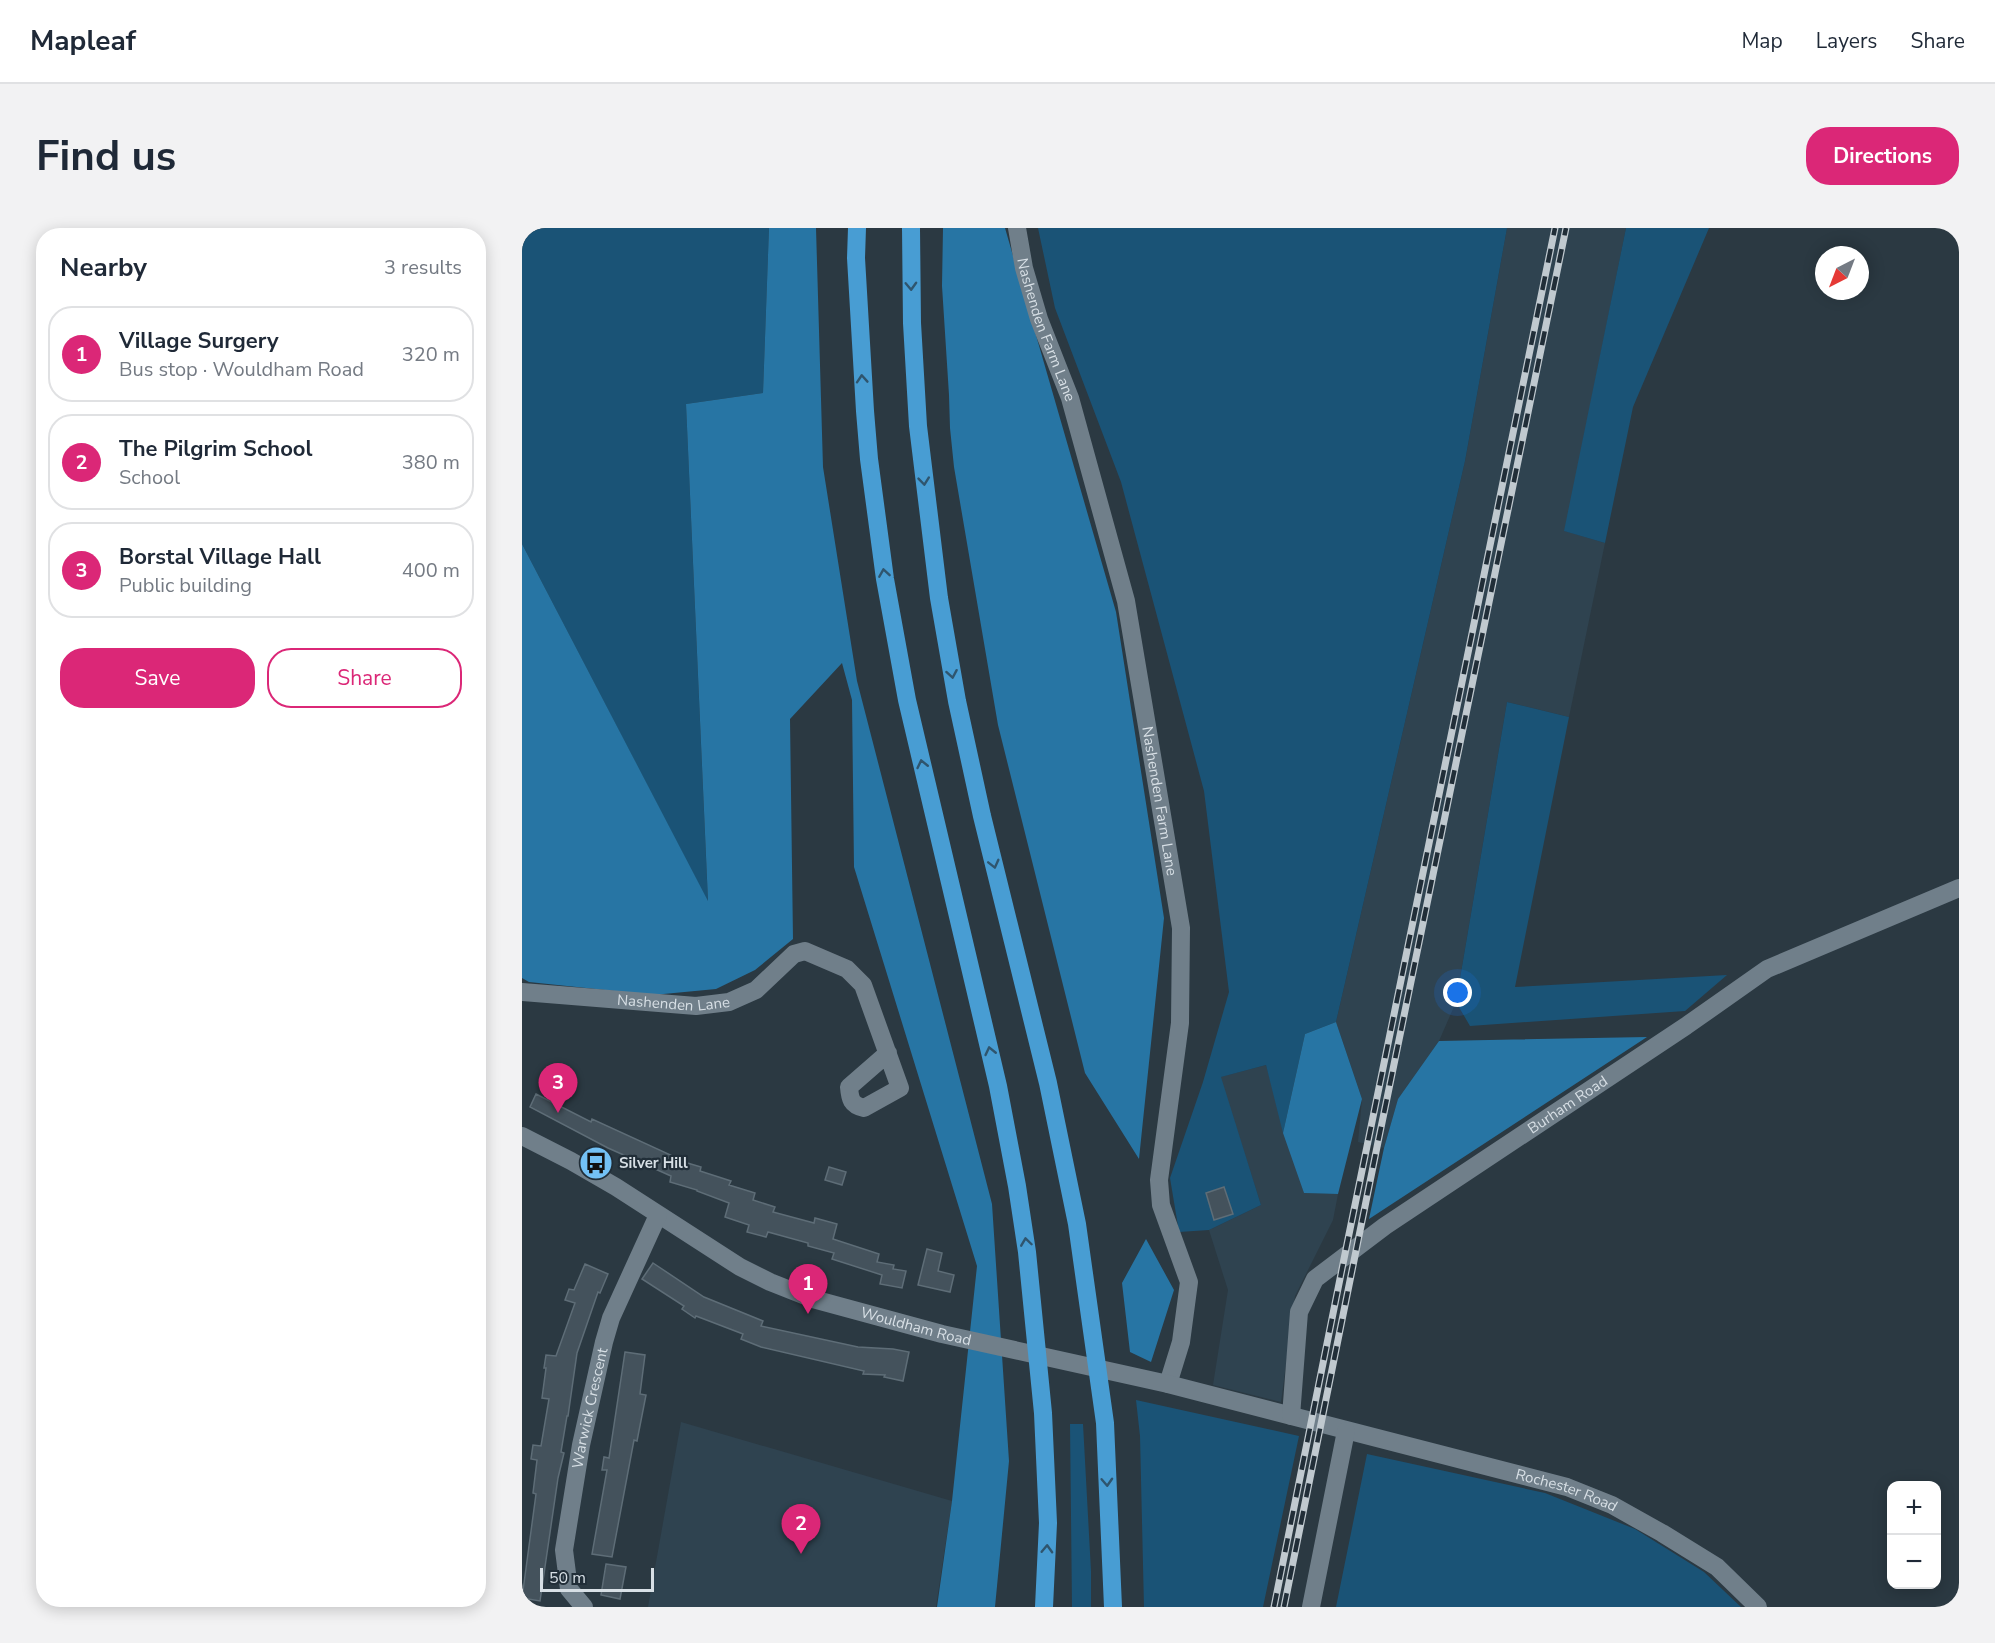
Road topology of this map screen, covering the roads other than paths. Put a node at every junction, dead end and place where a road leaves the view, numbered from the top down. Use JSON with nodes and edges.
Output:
{"nodes":[{"id":1,"x":857,"y":228,"type":"edge"},
{"id":2,"x":910,"y":228,"type":"edge"},
{"id":3,"x":1017,"y":228,"type":"edge"},
{"id":4,"x":1959,"y":888,"type":"edge"},
{"id":5,"x":522,"y":992,"type":"edge"},
{"id":6,"x":888,"y":1053,"type":"dead end"},
{"id":7,"x":522,"y":1136,"type":"edge"},
{"id":8,"x":658,"y":1215,"type":"junction"},
{"id":9,"x":1168,"y":1384,"type":"junction"},
{"id":10,"x":1291,"y":1416,"type":"junction"},
{"id":11,"x":1346,"y":1431,"type":"junction"},
{"id":12,"x":584,"y":1607,"type":"edge"},
{"id":13,"x":1044,"y":1607,"type":"edge"},
{"id":14,"x":1113,"y":1607,"type":"edge"},
{"id":15,"x":1311,"y":1607,"type":"edge"},
{"id":16,"x":1758,"y":1607,"type":"edge"}],
"edges":[{"from":13,"to":1,"type":"highway","one_way":true},
{"from":2,"to":14,"type":"highway","one_way":true},
{"from":3,"to":9,"type":"street","name":"Nashenden Farm Lane"},
{"from":4,"to":10,"type":"street","name":"Burham Road"},
{"from":5,"to":6,"type":"street","name":"Nashenden Lane"},
{"from":7,"to":8,"type":"street","name":"Wouldham Road"},
{"from":8,"to":9,"type":"street","name":"Wouldham Road"},
{"from":8,"to":12,"type":"street","name":"Warwick Crescent"},
{"from":9,"to":10,"type":"street","name":"Wouldham Road"},
{"from":10,"to":11,"type":"street","name":"Wouldham Road"},
{"from":11,"to":15,"type":"street"},
{"from":11,"to":16,"type":"street","name":"Rochester Road"}]}
